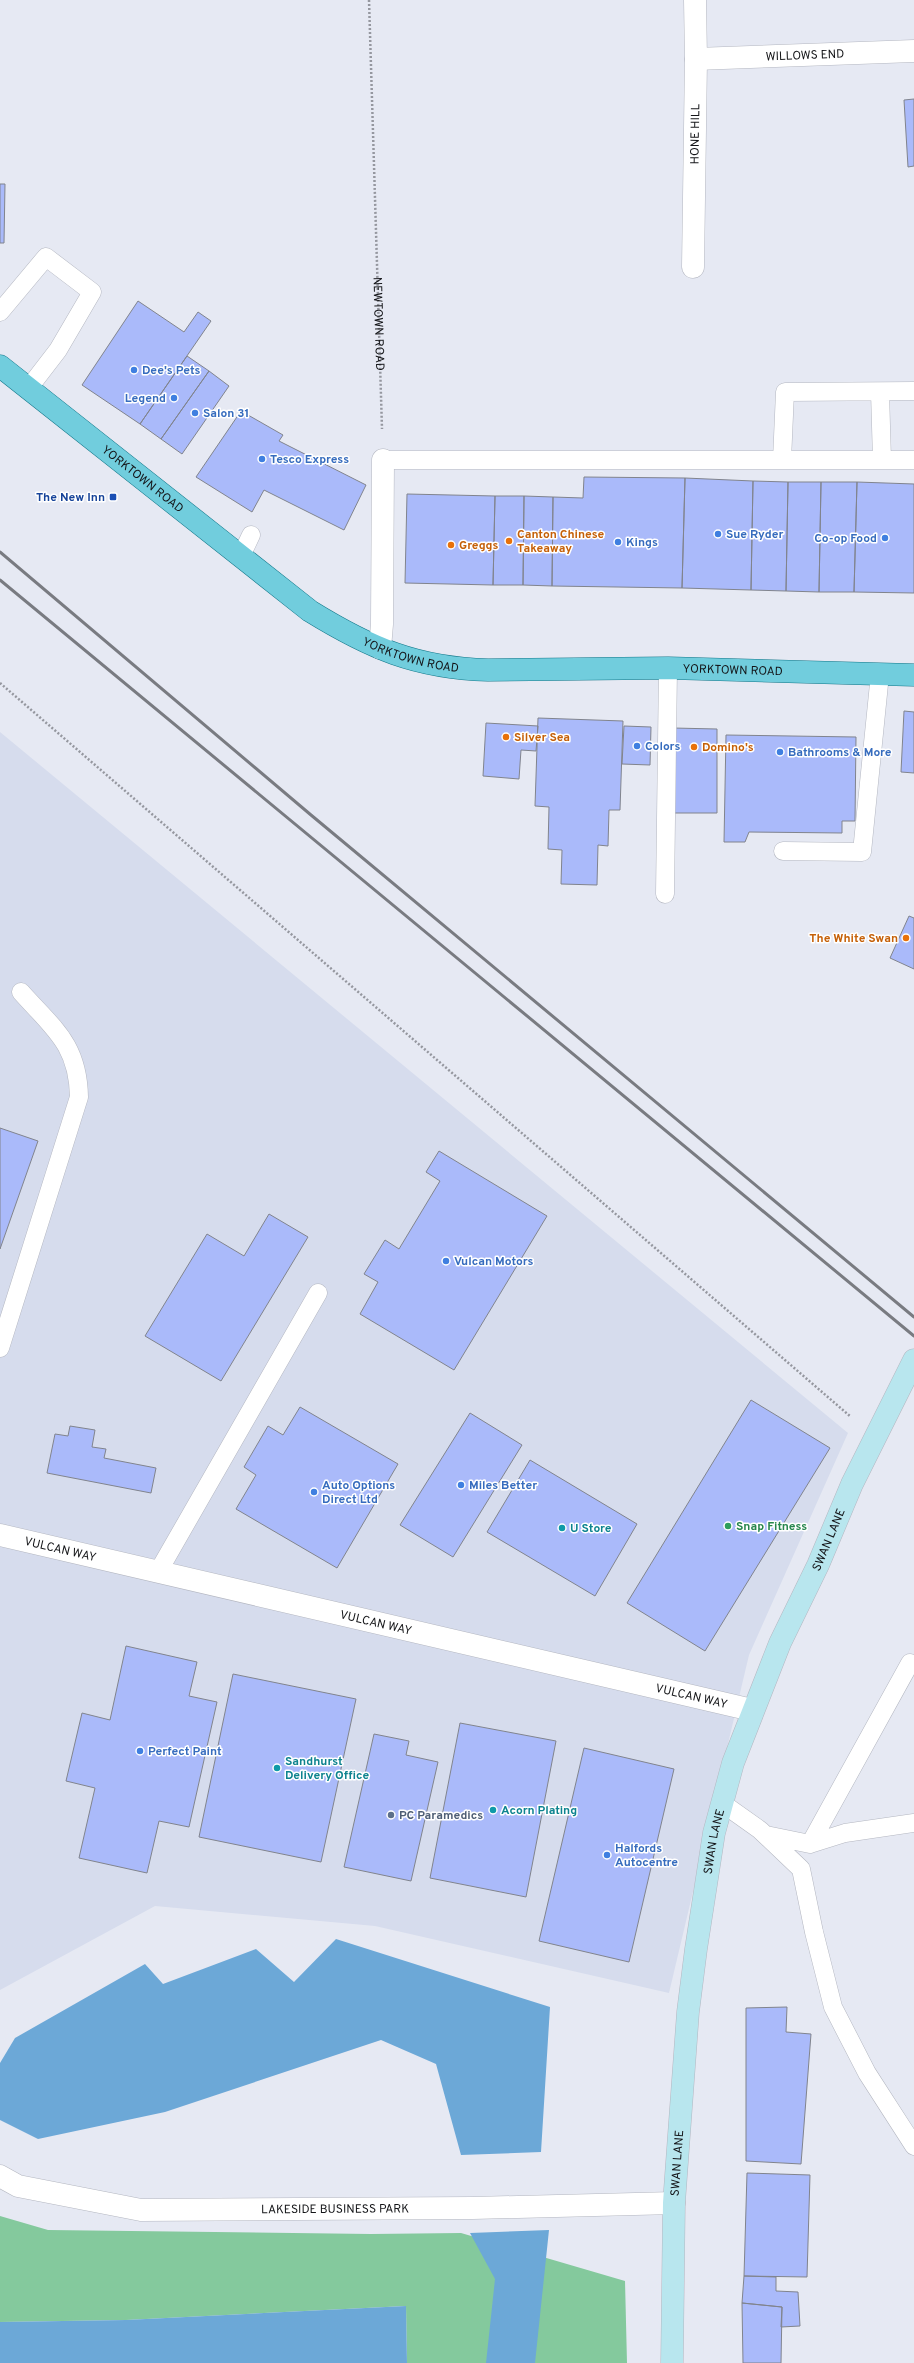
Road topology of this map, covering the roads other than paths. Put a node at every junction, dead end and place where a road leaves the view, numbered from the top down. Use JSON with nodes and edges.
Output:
{"nodes":[{"id":1,"x":695,"y":0,"type":"edge"},
{"id":2,"x":914,"y":51,"type":"edge"},
{"id":3,"x":696,"y":59,"type":"junction"},
{"id":4,"x":693,"y":267,"type":"dead end"},
{"id":5,"x":0,"y":312,"type":"edge"},
{"id":6,"x":0,"y":366,"type":"edge"},
{"id":7,"x":28,"y":389,"type":"junction"},
{"id":8,"x":914,"y":391,"type":"edge"},
{"id":9,"x":880,"y":392,"type":"junction"},
{"id":10,"x":383,"y":460,"type":"joint"},
{"id":11,"x":782,"y":460,"type":"junction"},
{"id":12,"x":882,"y":460,"type":"junction"},
{"id":13,"x":914,"y":460,"type":"edge"},
{"id":14,"x":251,"y":535,"type":"dead end"},
{"id":15,"x":241,"y":556,"type":"junction"},
{"id":16,"x":380,"y":648,"type":"junction"},
{"id":17,"x":668,"y":668,"type":"junction"},
{"id":18,"x":880,"y":674,"type":"junction"},
{"id":19,"x":914,"y":675,"type":"edge"},
{"id":20,"x":783,"y":851,"type":"dead end"},
{"id":21,"x":665,"y":894,"type":"dead end"},
{"id":22,"x":21,"y":992,"type":"dead end"},
{"id":23,"x":318,"y":1293,"type":"dead end"},
{"id":24,"x":0,"y":1348,"type":"edge"},
{"id":25,"x":914,"y":1360,"type":"edge"},
{"id":26,"x":0,"y":1535,"type":"edge"},
{"id":27,"x":158,"y":1572,"type":"junction"},
{"id":28,"x":910,"y":1663,"type":"dead end"},
{"id":29,"x":752,"y":1710,"type":"junction"},
{"id":30,"x":722,"y":1803,"type":"junction"},
{"id":31,"x":914,"y":1823,"type":"edge"},
{"id":32,"x":765,"y":1835,"type":"junction"},
{"id":33,"x":810,"y":1844,"type":"junction"},
{"id":34,"x":914,"y":2146,"type":"edge"},
{"id":35,"x":0,"y":2176,"type":"edge"},
{"id":36,"x":674,"y":2203,"type":"junction"},
{"id":37,"x":672,"y":2363,"type":"edge"}],
"edges":[{"from":1,"to":3,"type":"street","name":"HONE HILL"},
{"from":2,"to":3,"type":"street","name":"WILLOWS END"},
{"from":3,"to":4,"type":"street","name":"HONE HILL"},
{"from":5,"to":7,"type":"lane"},
{"from":6,"to":7,"type":"main road","name":"YORKTOWN ROAD"},
{"from":7,"to":15,"type":"main road","name":"YORKTOWN ROAD"},
{"from":8,"to":9,"type":"lane"},
{"from":9,"to":11,"type":"lane"},
{"from":9,"to":12,"type":"lane"},
{"from":10,"to":11,"type":"lane"},
{"from":10,"to":16,"type":"street"},
{"from":11,"to":12,"type":"lane"},
{"from":12,"to":13,"type":"lane"},
{"from":14,"to":15,"type":"lane"},
{"from":15,"to":16,"type":"main road","name":"YORKTOWN ROAD"},
{"from":16,"to":17,"type":"main road","name":"YORKTOWN ROAD"},
{"from":17,"to":18,"type":"main road","name":"YORKTOWN ROAD"},
{"from":17,"to":21,"type":"lane"},
{"from":18,"to":19,"type":"main road","name":"YORKTOWN ROAD"},
{"from":18,"to":20,"type":"lane"},
{"from":22,"to":24,"type":"lane"},
{"from":23,"to":27,"type":"lane"},
{"from":25,"to":29,"type":"street","name":"SWAN LANE"},
{"from":26,"to":27,"type":"street","name":"VULCAN WAY"},
{"from":27,"to":29,"type":"street","name":"VULCAN WAY"},
{"from":28,"to":33,"type":"lane"},
{"from":29,"to":30,"type":"street","name":"SWAN LANE"},
{"from":30,"to":32,"type":"lane"},
{"from":30,"to":36,"type":"street","name":"SWAN LANE"},
{"from":31,"to":33,"type":"lane"},
{"from":32,"to":33,"type":"lane"},
{"from":32,"to":34,"type":"lane"},
{"from":35,"to":36,"type":"street","name":"LAKESIDE BUSINESS PARK"},
{"from":36,"to":37,"type":"street","name":"SWAN LANE"}]}
